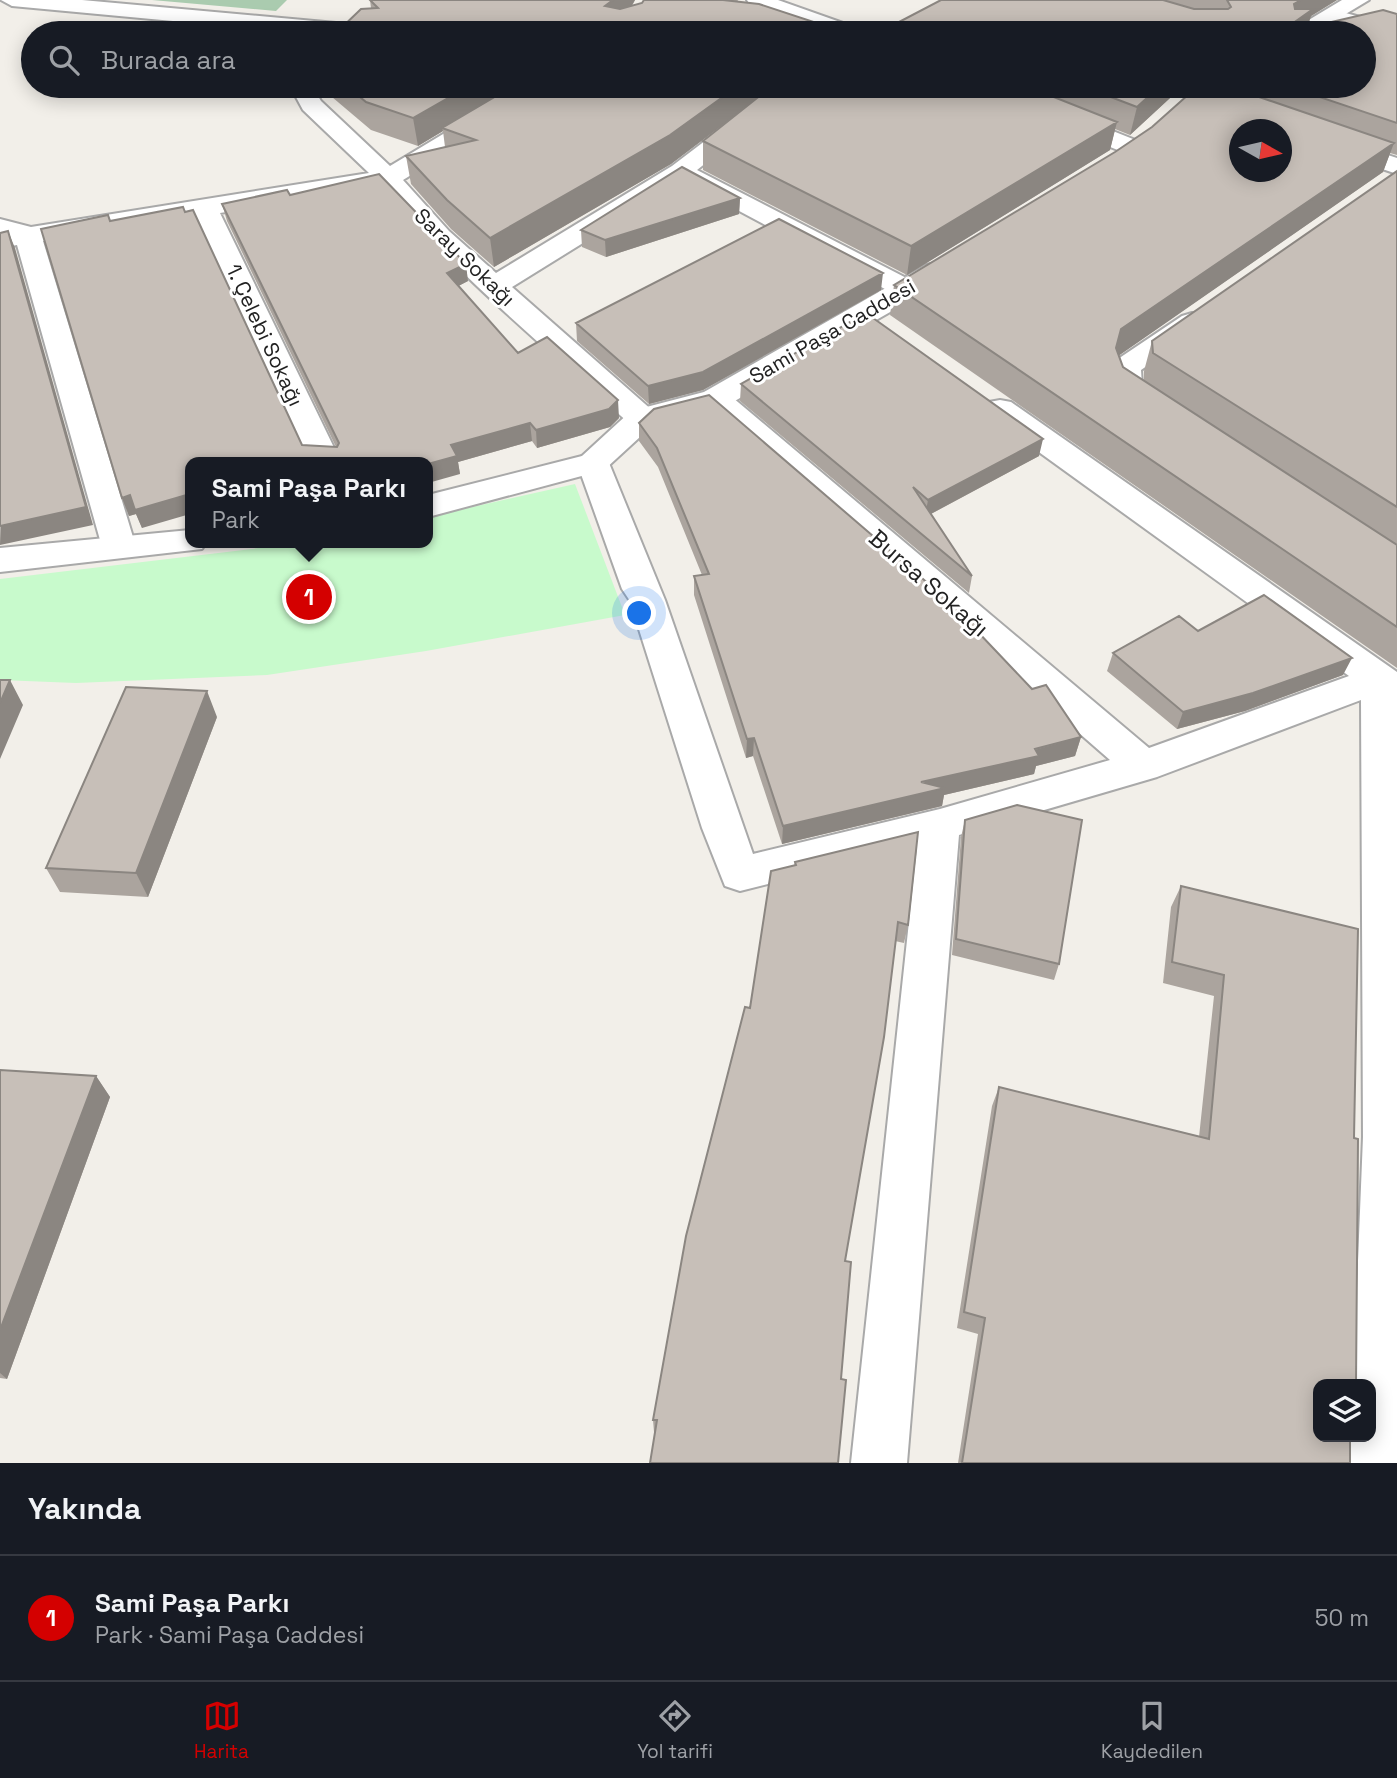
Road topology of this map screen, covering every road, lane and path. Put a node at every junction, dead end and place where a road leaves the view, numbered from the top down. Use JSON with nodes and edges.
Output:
{"nodes":[{"id":1,"x":12,"y":0,"type":"edge"},
{"id":2,"x":758,"y":0,"type":"edge"},
{"id":3,"x":1358,"y":0,"type":"edge"},
{"id":4,"x":344,"y":9,"type":"dead end"},
{"id":5,"x":1331,"y":15,"type":"junction"},
{"id":6,"x":223,"y":21,"type":"edge"},
{"id":7,"x":333,"y":21,"type":"edge"},
{"id":8,"x":816,"y":21,"type":"edge"},
{"id":9,"x":1320,"y":21,"type":"edge"},
{"id":10,"x":1352,"y":21,"type":"edge"},
{"id":11,"x":1376,"y":28,"type":"edge"},
{"id":12,"x":1397,"y":34,"type":"edge"},
{"id":13,"x":308,"y":98,"type":"edge"},
{"id":14,"x":519,"y":98,"type":"edge"},
{"id":15,"x":775,"y":98,"type":"edge"},
{"id":16,"x":1017,"y":98,"type":"edge"},
{"id":17,"x":1320,"y":139,"type":"edge"},
{"id":18,"x":1397,"y":166,"type":"edge"},
{"id":19,"x":1107,"y":167,"type":"edge"},
{"id":20,"x":681,"y":171,"type":"junction"},
{"id":21,"x":388,"y":178,"type":"junction"},
{"id":22,"x":205,"y":208,"type":"junction"},
{"id":23,"x":0,"y":223,"type":"edge"},
{"id":24,"x":14,"y":238,"type":"edge"},
{"id":25,"x":959,"y":257,"type":"edge"},
{"id":26,"x":493,"y":287,"type":"junction"},
{"id":27,"x":908,"y":290,"type":"junction"},
{"id":28,"x":1214,"y":308,"type":"edge"},
{"id":29,"x":864,"y":313,"type":"junction"},
{"id":30,"x":898,"y":337,"type":"edge"},
{"id":31,"x":965,"y":384,"type":"edge"},
{"id":32,"x":715,"y":399,"type":"junction"},
{"id":33,"x":642,"y":418,"type":"junction"},
{"id":34,"x":1183,"y":426,"type":"edge"},
{"id":35,"x":323,"y":457,"type":"edge"},
{"id":36,"x":593,"y":463,"type":"junction"},
{"id":37,"x":433,"y":505,"type":"edge"},
{"id":38,"x":185,"y":541,"type":"edge"},
{"id":39,"x":119,"y":547,"type":"junction"},
{"id":40,"x":0,"y":560,"type":"edge"},
{"id":41,"x":1389,"y":684,"type":"edge"},
{"id":42,"x":1143,"y":766,"type":"junction"},
{"id":43,"x":940,"y":825,"type":"junction"},
{"id":44,"x":879,"y":1463,"type":"edge"},
{"id":45,"x":1377,"y":1463,"type":"edge"}],
"edges":[{"from":1,"to":6,"type":"street"},
{"from":2,"to":8,"type":"street"},
{"from":3,"to":5,"type":"street"},
{"from":4,"to":7,"type":"street"},
{"from":5,"to":9,"type":"street"},
{"from":5,"to":10,"type":"street"},
{"from":11,"to":12,"type":"street"},
{"from":13,"to":21,"type":"street","name":"Saray Sokağı"},
{"from":14,"to":21,"type":"street"},
{"from":15,"to":20,"type":"street"},
{"from":16,"to":19,"type":"street"},
{"from":17,"to":18,"type":"street"},
{"from":20,"to":26,"type":"street"},
{"from":20,"to":27,"type":"street"},
{"from":21,"to":22,"type":"street"},
{"from":21,"to":26,"type":"street","name":"Saray Sokağı"},
{"from":22,"to":24,"type":"street"},
{"from":22,"to":35,"type":"street","name":"1. Çelebi Sokağı"},
{"from":23,"to":24,"type":"street"},
{"from":24,"to":39,"type":"street"},
{"from":25,"to":27,"type":"street","name":"Sami Paşa Caddesi"},
{"from":26,"to":33,"type":"street","name":"Saray Sokağı"},
{"from":27,"to":29,"type":"street","name":"Sami Paşa Caddesi"},
{"from":28,"to":34,"type":"street"},
{"from":29,"to":30,"type":"street"},
{"from":29,"to":32,"type":"street","name":"Sami Paşa Caddesi"},
{"from":31,"to":41,"type":"street"},
{"from":32,"to":33,"type":"street","name":"Sami Paşa Caddesi"},
{"from":32,"to":42,"type":"street","name":"Bursa Sokağı"},
{"from":33,"to":36,"type":"street","name":"Sami Paşa Caddesi"},
{"from":36,"to":37,"type":"street","name":"Sami Paşa Caddesi"},
{"from":36,"to":43,"type":"street"},
{"from":38,"to":39,"type":"street"},
{"from":39,"to":40,"type":"street"},
{"from":41,"to":42,"type":"street"},
{"from":41,"to":45,"type":"street"},
{"from":42,"to":43,"type":"street"},
{"from":43,"to":44,"type":"street"}]}
